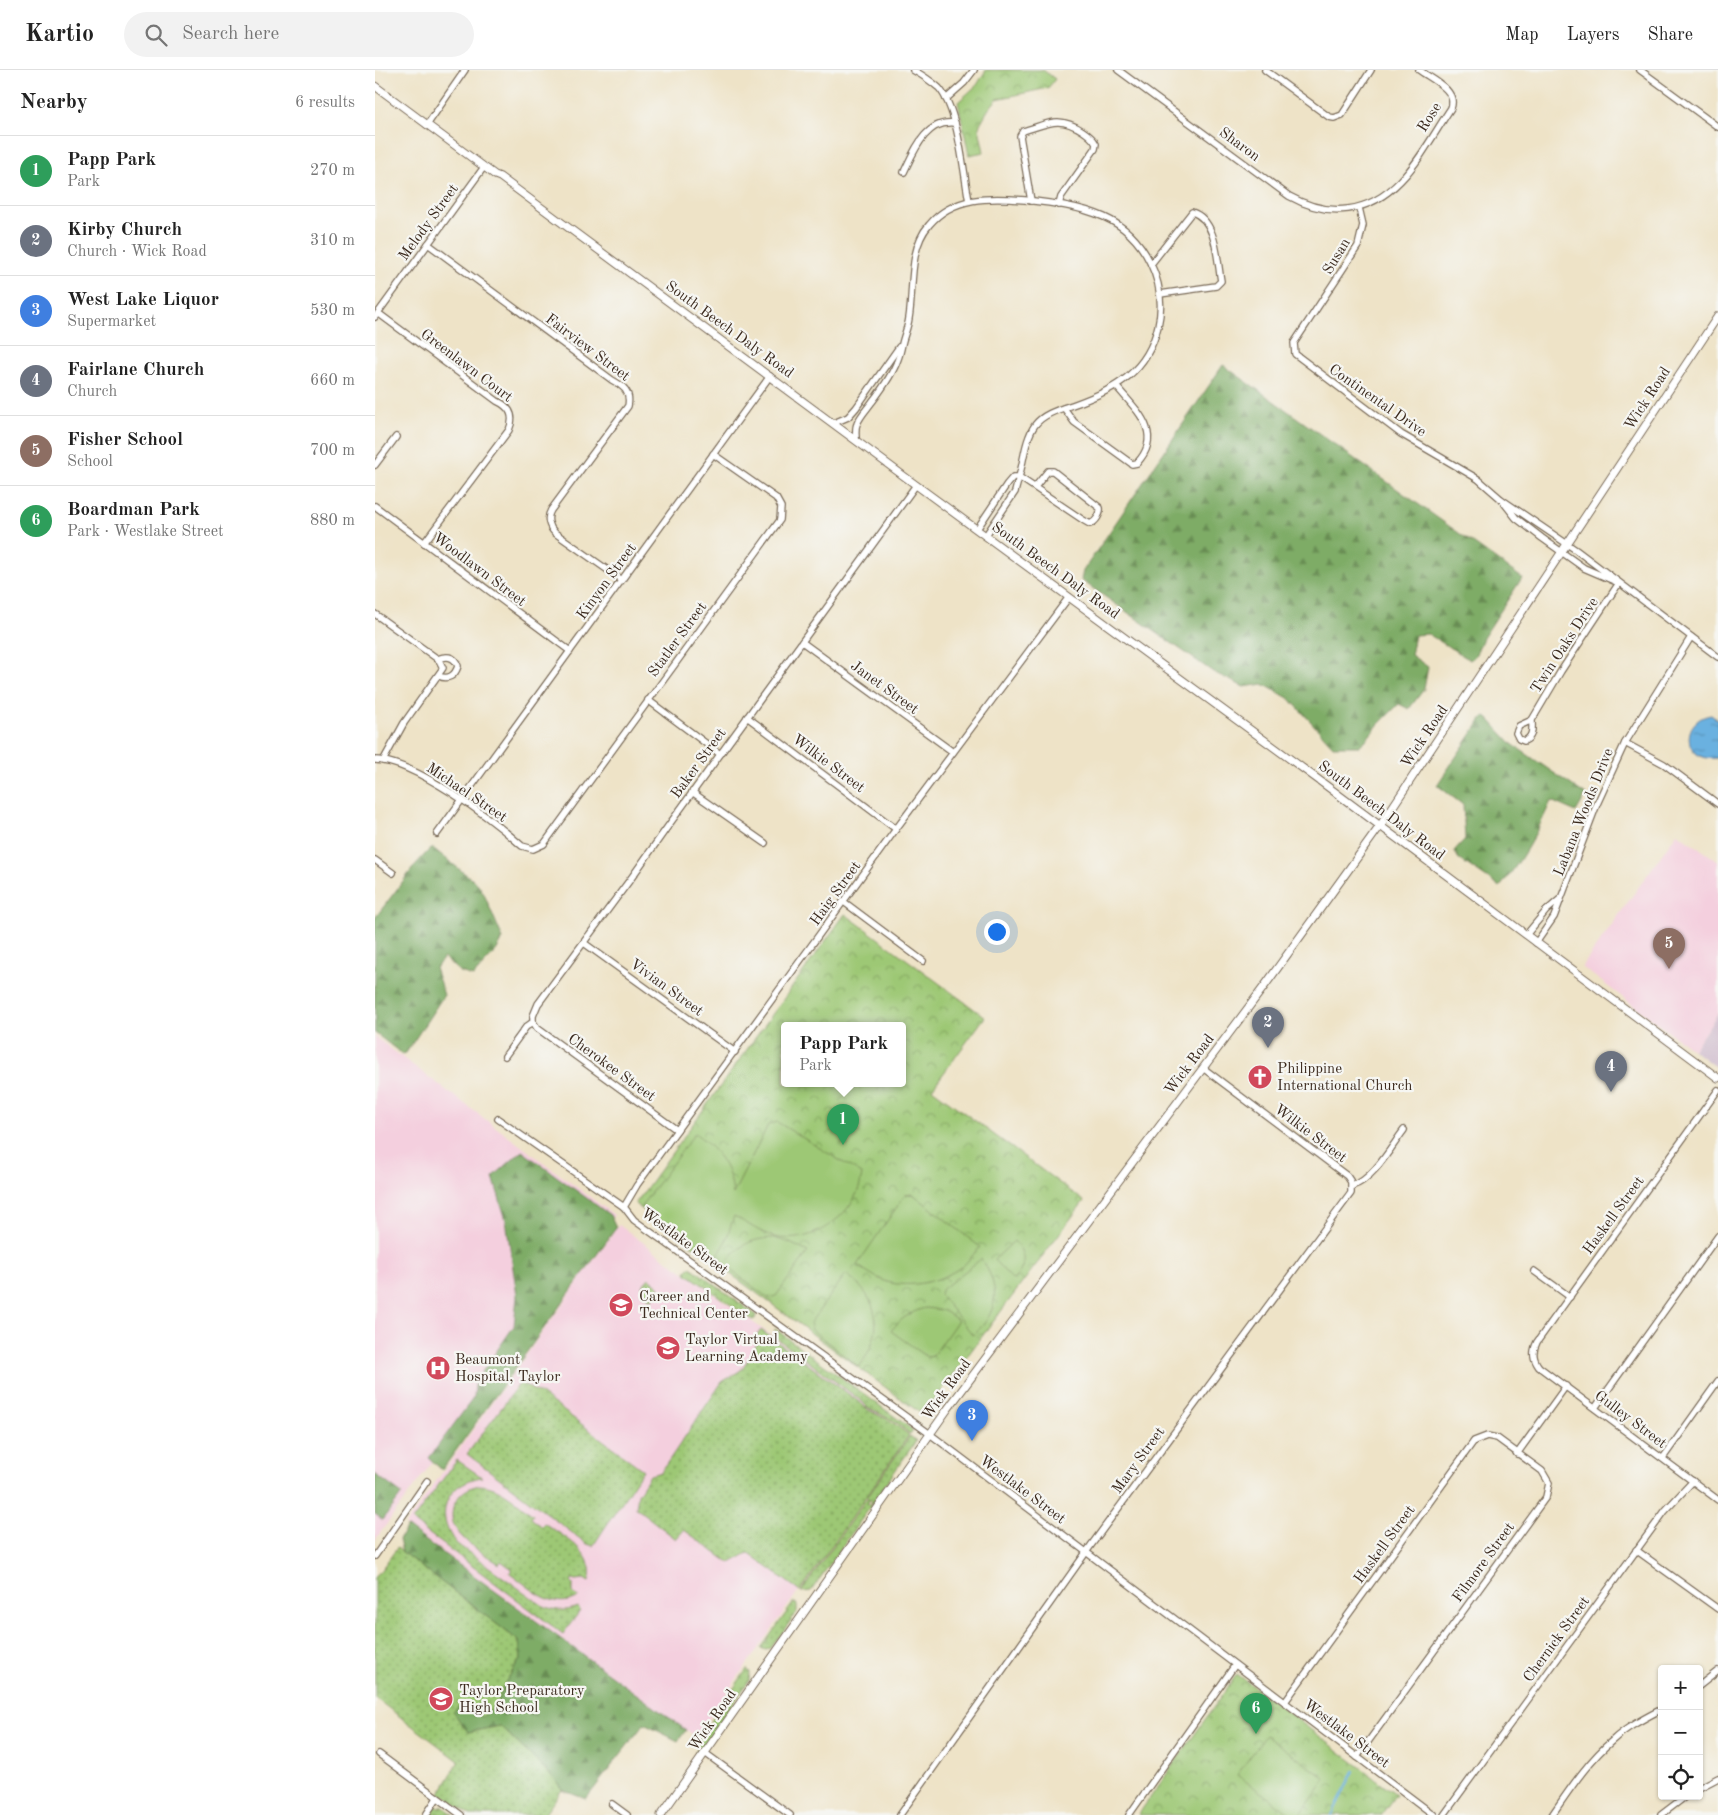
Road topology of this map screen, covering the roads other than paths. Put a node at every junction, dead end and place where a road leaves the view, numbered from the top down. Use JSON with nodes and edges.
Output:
{"nodes":[{"id":1,"x":465,"y":70,"type":"edge"},
{"id":2,"x":913,"y":70,"type":"edge"},
{"id":3,"x":974,"y":70,"type":"edge"},
{"id":4,"x":1118,"y":70,"type":"edge"},
{"id":5,"x":1265,"y":70,"type":"edge"},
{"id":6,"x":1371,"y":70,"type":"edge"},
{"id":7,"x":1419,"y":70,"type":"edge"},
{"id":8,"x":1644,"y":71,"type":"edge"},
{"id":9,"x":375,"y":86,"type":"edge"},
{"id":10,"x":946,"y":98,"type":"junction"},
{"id":11,"x":955,"y":123,"type":"junction"},
{"id":12,"x":427,"y":125,"type":"junction"},
{"id":13,"x":1718,"y":127,"type":"edge"},
{"id":14,"x":484,"y":166,"type":"junction"},
{"id":15,"x":904,"y":172,"type":"dead end"},
{"id":16,"x":969,"y":201,"type":"junction"},
{"id":17,"x":1031,"y":201,"type":"junction"},
{"id":18,"x":1059,"y":205,"type":"junction"},
{"id":19,"x":1359,"y":208,"type":"junction"},
{"id":20,"x":427,"y":244,"type":"junction"},
{"id":21,"x":1151,"y":264,"type":"junction"},
{"id":22,"x":1160,"y":294,"type":"junction"},
{"id":23,"x":376,"y":315,"type":"edge"},
{"id":24,"x":1718,"y":316,"type":"edge"},
{"id":25,"x":902,"y":344,"type":"junction"},
{"id":26,"x":1294,"y":350,"type":"joint"},
{"id":27,"x":770,"y":376,"type":"junction"},
{"id":28,"x":1116,"y":386,"type":"junction"},
{"id":29,"x":1064,"y":408,"type":"junction"},
{"id":30,"x":834,"y":423,"type":"junction"},
{"id":31,"x":396,"y":437,"type":"dead end"},
{"id":32,"x":856,"y":439,"type":"junction"},
{"id":33,"x":713,"y":454,"type":"junction"},
{"id":34,"x":375,"y":465,"type":"edge"},
{"id":35,"x":1019,"y":477,"type":"junction"},
{"id":36,"x":917,"y":485,"type":"junction"},
{"id":37,"x":1035,"y":487,"type":"junction"},
{"id":38,"x":1501,"y":499,"type":"junction"},
{"id":39,"x":375,"y":506,"type":"edge"},
{"id":40,"x":977,"y":529,"type":"junction"},
{"id":41,"x":985,"y":535,"type":"junction"},
{"id":42,"x":424,"y":543,"type":"junction"},
{"id":43,"x":1568,"y":544,"type":"junction"},
{"id":44,"x":1562,"y":553,"type":"junction"},
{"id":45,"x":622,"y":580,"type":"junction"},
{"id":46,"x":1619,"y":584,"type":"junction"},
{"id":47,"x":1069,"y":597,"type":"junction"},
{"id":48,"x":375,"y":614,"type":"edge"},
{"id":49,"x":1691,"y":637,"type":"junction"},
{"id":50,"x":802,"y":642,"type":"junction"},
{"id":51,"x":570,"y":651,"type":"junction"},
{"id":52,"x":1718,"y":657,"type":"edge"},
{"id":53,"x":437,"y":659,"type":"junction"},
{"id":54,"x":439,"y":676,"type":"junction"},
{"id":55,"x":648,"y":700,"type":"junction"},
{"id":56,"x":747,"y":717,"type":"junction"},
{"id":57,"x":1531,"y":720,"type":"dead end"},
{"id":58,"x":1625,"y":743,"type":"junction"},
{"id":59,"x":953,"y":752,"type":"junction"},
{"id":60,"x":720,"y":754,"type":"junction"},
{"id":61,"x":375,"y":760,"type":"edge"},
{"id":62,"x":383,"y":761,"type":"junction"},
{"id":63,"x":692,"y":792,"type":"junction"},
{"id":64,"x":461,"y":800,"type":"junction"},
{"id":65,"x":1718,"y":804,"type":"edge"},
{"id":66,"x":1380,"y":826,"type":"junction"},
{"id":67,"x":896,"y":828,"type":"junction"},
{"id":68,"x":437,"y":834,"type":"dead end"},
{"id":69,"x":765,"y":843,"type":"dead end"},
{"id":70,"x":533,"y":849,"type":"joint"},
{"id":71,"x":375,"y":860,"type":"edge"},
{"id":72,"x":393,"y":873,"type":"dead end"},
{"id":73,"x":1563,"y":896,"type":"junction"},
{"id":74,"x":843,"y":902,"type":"junction"},
{"id":75,"x":1527,"y":936,"type":"junction"},
{"id":76,"x":584,"y":943,"type":"junction"},
{"id":77,"x":1536,"y":943,"type":"junction"},
{"id":78,"x":923,"y":961,"type":"dead end"},
{"id":79,"x":533,"y":1022,"type":"junction"},
{"id":80,"x":735,"y":1052,"type":"junction"},
{"id":81,"x":505,"y":1056,"type":"dead end"},
{"id":82,"x":1203,"y":1068,"type":"junction"},
{"id":83,"x":1718,"y":1078,"type":"edge"},
{"id":84,"x":1718,"y":1090,"type":"edge"},
{"id":85,"x":498,"y":1119,"type":"dead end"},
{"id":86,"x":677,"y":1130,"type":"junction"},
{"id":87,"x":1404,"y":1130,"type":"dead end"},
{"id":88,"x":1352,"y":1186,"type":"junction"},
{"id":89,"x":624,"y":1207,"type":"junction"},
{"id":90,"x":1718,"y":1236,"type":"edge"},
{"id":91,"x":1534,"y":1271,"type":"dead end"},
{"id":92,"x":1570,"y":1297,"type":"junction"},
{"id":93,"x":1534,"y":1356,"type":"joint"},
{"id":94,"x":1718,"y":1381,"type":"edge"},
{"id":95,"x":1566,"y":1386,"type":"junction"},
{"id":96,"x":1595,"y":1408,"type":"junction"},
{"id":97,"x":930,"y":1434,"type":"junction"},
{"id":98,"x":1517,"y":1454,"type":"junction"},
{"id":99,"x":1663,"y":1458,"type":"junction"},
{"id":100,"x":427,"y":1481,"type":"dead end"},
{"id":101,"x":1693,"y":1481,"type":"junction"},
{"id":102,"x":1718,"y":1500,"type":"edge"},
{"id":103,"x":1637,"y":1550,"type":"junction"},
{"id":104,"x":1086,"y":1552,"type":"junction"},
{"id":105,"x":375,"y":1556,"type":"edge"},
{"id":106,"x":1718,"y":1609,"type":"edge"},
{"id":107,"x":1235,"y":1665,"type":"junction"},
{"id":108,"x":1718,"y":1671,"type":"edge"},
{"id":109,"x":1703,"y":1683,"type":"edge"},
{"id":110,"x":1285,"y":1702,"type":"junction"},
{"id":111,"x":1660,"y":1710,"type":"edge"},
{"id":112,"x":705,"y":1753,"type":"junction"},
{"id":113,"x":379,"y":1754,"type":"dead end"},
{"id":114,"x":1357,"y":1757,"type":"junction"},
{"id":115,"x":1718,"y":1778,"type":"edge"},
{"id":116,"x":1703,"y":1786,"type":"edge"},
{"id":117,"x":437,"y":1798,"type":"junction"},
{"id":118,"x":1681,"y":1800,"type":"edge"},
{"id":119,"x":612,"y":1804,"type":"dead end"},
{"id":120,"x":426,"y":1815,"type":"edge"},
{"id":121,"x":461,"y":1815,"type":"edge"},
{"id":122,"x":627,"y":1815,"type":"edge"},
{"id":123,"x":661,"y":1815,"type":"edge"},
{"id":124,"x":790,"y":1815,"type":"edge"},
{"id":125,"x":900,"y":1815,"type":"edge"},
{"id":126,"x":1129,"y":1815,"type":"edge"},
{"id":127,"x":1434,"y":1815,"type":"edge"},
{"id":128,"x":1444,"y":1815,"type":"edge"},
{"id":129,"x":1551,"y":1815,"type":"edge"},
{"id":130,"x":1661,"y":1815,"type":"edge"}],
"edges":[{"from":1,"to":12,"type":"street"},
{"from":2,"to":10,"type":"street"},
{"from":3,"to":10,"type":"street"},
{"from":4,"to":19,"type":"street","name":"Sharon"},
{"from":5,"to":6,"type":"street"},
{"from":7,"to":19,"type":"street","name":"Rose"},
{"from":8,"to":13,"type":"street"},
{"from":9,"to":12,"type":"street","name":"South Beech Daly Road"},
{"from":10,"to":11,"type":"street"},
{"from":11,"to":15,"type":"street"},
{"from":11,"to":16,"type":"street"},
{"from":12,"to":14,"type":"street","name":"South Beech Daly Road"},
{"from":14,"to":20,"type":"street","name":"Melody Street"},
{"from":14,"to":27,"type":"street","name":"South Beech Daly Road"},
{"from":16,"to":17,"type":"street"},
{"from":16,"to":25,"type":"street"},
{"from":17,"to":18,"type":"street"},
{"from":17,"to":18,"type":"street"},
{"from":18,"to":21,"type":"street"},
{"from":19,"to":26,"type":"street","name":"Susan"},
{"from":20,"to":23,"type":"street","name":"Melody Street"},
{"from":20,"to":45,"type":"street","name":"Fairview Street"},
{"from":21,"to":22,"type":"street"},
{"from":21,"to":22,"type":"street"},
{"from":22,"to":28,"type":"street"},
{"from":23,"to":42,"type":"street","name":"Greenlawn Court"},
{"from":24,"to":43,"type":"street","name":"Wick Road"},
{"from":25,"to":30,"type":"street"},
{"from":25,"to":32,"type":"street"},
{"from":26,"to":38,"type":"street","name":"Continental Drive"},
{"from":27,"to":30,"type":"street","name":"South Beech Daly Road"},
{"from":27,"to":33,"type":"street","name":"Kinyon Street"},
{"from":28,"to":29,"type":"street"},
{"from":28,"to":29,"type":"street"},
{"from":29,"to":35,"type":"street"},
{"from":30,"to":32,"type":"street","name":"South Beech Daly Road"},
{"from":31,"to":34,"type":"street"},
{"from":32,"to":36,"type":"street","name":"South Beech Daly Road"},
{"from":33,"to":45,"type":"street","name":"Kinyon Street"},
{"from":33,"to":55,"type":"street","name":"Statler Street"},
{"from":35,"to":37,"type":"street"},
{"from":35,"to":40,"type":"street"},
{"from":35,"to":41,"type":"street"},
{"from":36,"to":40,"type":"street","name":"South Beech Daly Road"},
{"from":36,"to":50,"type":"street","name":"Baker Street"},
{"from":37,"to":37,"type":"street"},
{"from":38,"to":43,"type":"street","name":"Continental Drive"},
{"from":38,"to":44,"type":"street","name":"Continental Drive"},
{"from":39,"to":42,"type":"street","name":"Woodlawn Street"},
{"from":40,"to":41,"type":"street","name":"South Beech Daly Road"},
{"from":41,"to":47,"type":"street","name":"South Beech Daly Road"},
{"from":42,"to":51,"type":"street","name":"Woodlawn Street"},
{"from":43,"to":44,"type":"street","name":"Wick Road"},
{"from":43,"to":46,"type":"street","name":"Continental Drive"},
{"from":44,"to":46,"type":"street","name":"Continental Drive"},
{"from":44,"to":66,"type":"street","name":"Wick Road"},
{"from":45,"to":51,"type":"street","name":"Kinyon Street"},
{"from":46,"to":49,"type":"street","name":"Continental Drive"},
{"from":46,"to":57,"type":"street","name":"Twin Oaks Drive"},
{"from":47,"to":59,"type":"street","name":"Haig Street"},
{"from":47,"to":66,"type":"street","name":"South Beech Daly Road"},
{"from":48,"to":53,"type":"street"},
{"from":49,"to":52,"type":"street","name":"Continental Drive"},
{"from":49,"to":58,"type":"street","name":"Labana Woods Drive"},
{"from":50,"to":56,"type":"street","name":"Baker Street"},
{"from":50,"to":59,"type":"street","name":"Janet Street"},
{"from":51,"to":64,"type":"street","name":"Kinyon Street"},
{"from":53,"to":54,"type":"street"},
{"from":53,"to":54,"type":"street"},
{"from":54,"to":62,"type":"street"},
{"from":55,"to":60,"type":"street"},
{"from":55,"to":70,"type":"street","name":"Statler Street"},
{"from":56,"to":60,"type":"street","name":"Baker Street"},
{"from":56,"to":67,"type":"street","name":"Wilkie Street"},
{"from":58,"to":65,"type":"street"},
{"from":58,"to":73,"type":"street","name":"Labana Woods Drive"},
{"from":59,"to":67,"type":"street","name":"Haig Street"},
{"from":60,"to":63,"type":"street","name":"Baker Street"},
{"from":61,"to":62,"type":"street","name":"Michael Street"},
{"from":62,"to":64,"type":"street","name":"Michael Street"},
{"from":63,"to":69,"type":"street"},
{"from":63,"to":76,"type":"street","name":"Baker Street"},
{"from":64,"to":68,"type":"street","name":"Kinyon Street"},
{"from":64,"to":70,"type":"street","name":"Michael Street"},
{"from":66,"to":75,"type":"street","name":"South Beech Daly Road"},
{"from":66,"to":82,"type":"street","name":"Wick Road"},
{"from":67,"to":74,"type":"street","name":"Haig Street"},
{"from":71,"to":72,"type":"street"},
{"from":73,"to":75,"type":"street","name":"Labana Woods Drive"},
{"from":73,"to":77,"type":"street","name":"Labana Woods Drive"},
{"from":74,"to":78,"type":"street"},
{"from":74,"to":80,"type":"street","name":"Haig Street"},
{"from":75,"to":77,"type":"street","name":"South Beech Daly Road"},
{"from":76,"to":79,"type":"street","name":"Baker Street"},
{"from":76,"to":80,"type":"street","name":"Vivian Street"},
{"from":77,"to":83,"type":"street","name":"South Beech Daly Road"},
{"from":79,"to":81,"type":"street","name":"Baker Street"},
{"from":79,"to":86,"type":"street","name":"Cherokee Street"},
{"from":80,"to":86,"type":"street","name":"Haig Street"},
{"from":82,"to":88,"type":"street","name":"Wilkie Street"},
{"from":82,"to":97,"type":"street","name":"Wick Road"},
{"from":84,"to":92,"type":"street","name":"Haskell Street"},
{"from":85,"to":89,"type":"street","name":"Westlake Street"},
{"from":86,"to":89,"type":"street","name":"Haig Street"},
{"from":87,"to":88,"type":"street","name":"Mary Street"},
{"from":88,"to":104,"type":"street","name":"Mary Street"},
{"from":89,"to":97,"type":"street","name":"Westlake Street"},
{"from":90,"to":96,"type":"street"},
{"from":91,"to":92,"type":"street"},
{"from":92,"to":93,"type":"street","name":"Haskell Street"},
{"from":93,"to":95,"type":"street","name":"Gulley Street"},
{"from":94,"to":99,"type":"street"},
{"from":95,"to":96,"type":"street","name":"Gulley Street"},
{"from":95,"to":98,"type":"street"},
{"from":96,"to":99,"type":"street","name":"Gulley Street"},
{"from":97,"to":104,"type":"street","name":"Westlake Street"},
{"from":97,"to":112,"type":"street","name":"Wick Road"},
{"from":98,"to":110,"type":"street","name":"Haskell Street"},
{"from":98,"to":114,"type":"street","name":"Filmore Street"},
{"from":99,"to":101,"type":"street","name":"Gulley Street"},
{"from":100,"to":105,"type":"street"},
{"from":101,"to":102,"type":"street","name":"Gulley Street"},
{"from":101,"to":103,"type":"street","name":"Chernick Street"},
{"from":103,"to":106,"type":"street"},
{"from":103,"to":128,"type":"street","name":"Chernick Street"},
{"from":104,"to":107,"type":"street","name":"Westlake Street"},
{"from":104,"to":125,"type":"street","name":"Mary Street"},
{"from":107,"to":110,"type":"street","name":"Westlake Street"},
{"from":107,"to":126,"type":"street"},
{"from":108,"to":109,"type":"street"},
{"from":110,"to":114,"type":"street","name":"Westlake Street"},
{"from":111,"to":129,"type":"street"},
{"from":112,"to":123,"type":"street","name":"Wick Road"},
{"from":112,"to":124,"type":"street"},
{"from":113,"to":117,"type":"street"},
{"from":114,"to":127,"type":"street","name":"Westlake Street"},
{"from":115,"to":116,"type":"street"},
{"from":117,"to":120,"type":"street"},
{"from":117,"to":121,"type":"street"},
{"from":118,"to":130,"type":"street"},
{"from":119,"to":122,"type":"street"}]}
